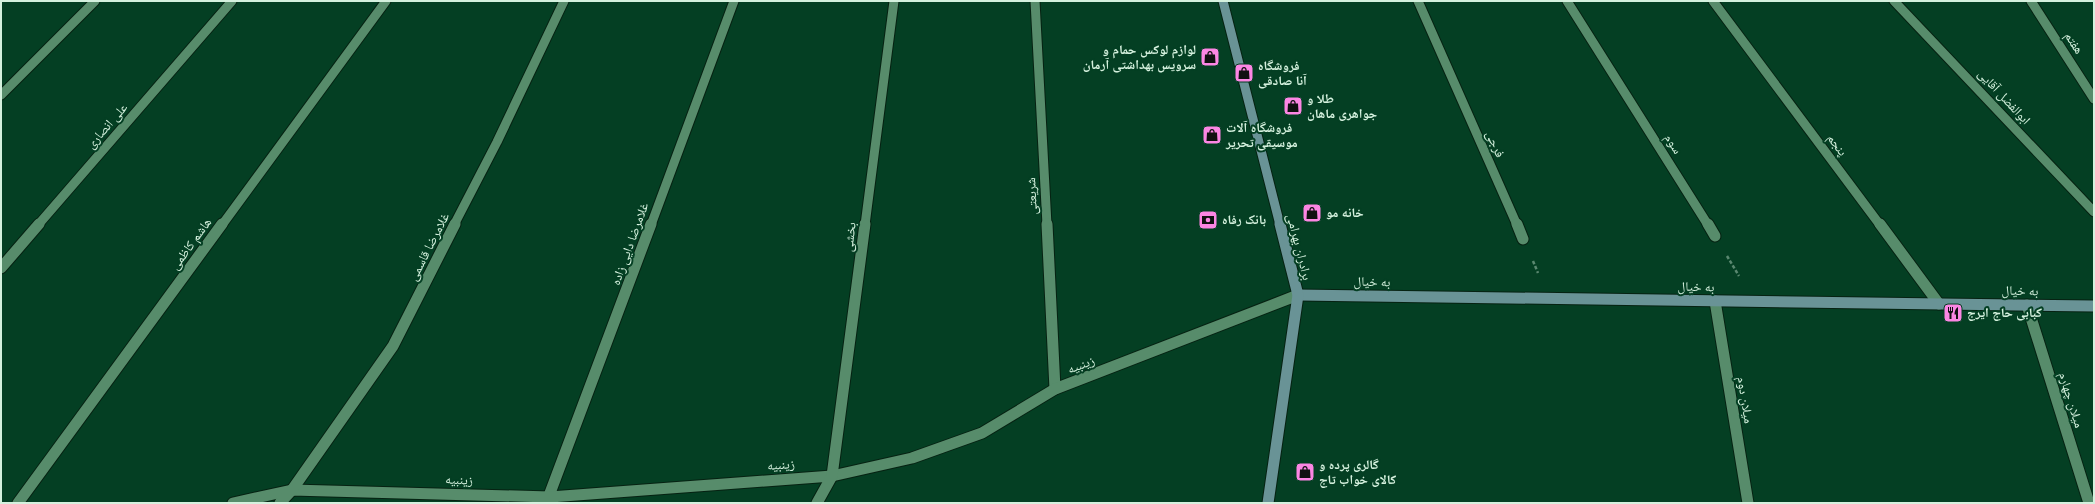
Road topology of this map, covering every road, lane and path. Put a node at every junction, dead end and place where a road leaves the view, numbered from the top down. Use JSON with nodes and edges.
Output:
{"nodes":[{"id":1,"x":95,"y":1,"type":"edge"},
{"id":2,"x":232,"y":1,"type":"edge"},
{"id":3,"x":386,"y":1,"type":"edge"},
{"id":4,"x":564,"y":1,"type":"edge"},
{"id":5,"x":734,"y":1,"type":"edge"},
{"id":6,"x":894,"y":1,"type":"edge"},
{"id":7,"x":1035,"y":1,"type":"edge"},
{"id":8,"x":1223,"y":1,"type":"edge"},
{"id":9,"x":1418,"y":1,"type":"edge"},
{"id":10,"x":1567,"y":1,"type":"edge"},
{"id":11,"x":1713,"y":1,"type":"edge"},
{"id":12,"x":1894,"y":1,"type":"edge"},
{"id":13,"x":2031,"y":1,"type":"edge"},
{"id":14,"x":1,"y":95,"type":"edge"},
{"id":15,"x":2094,"y":99,"type":"edge"},
{"id":16,"x":2094,"y":212,"type":"edge"},
{"id":17,"x":1714,"y":236,"type":"joint"},
{"id":18,"x":1523,"y":239,"type":"joint"},
{"id":19,"x":1,"y":268,"type":"edge"},
{"id":20,"x":1298,"y":295,"type":"junction"},
{"id":21,"x":1550,"y":298,"type":"junction"},
{"id":22,"x":1715,"y":301,"type":"junction"},
{"id":23,"x":1756,"y":302,"type":"junction"},
{"id":24,"x":1939,"y":304,"type":"junction"},
{"id":25,"x":2027,"y":305,"type":"junction"},
{"id":26,"x":2094,"y":306,"type":"edge"},
{"id":27,"x":1055,"y":389,"type":"junction"},
{"id":28,"x":832,"y":476,"type":"junction"},
{"id":29,"x":292,"y":490,"type":"junction"},
{"id":30,"x":548,"y":500,"type":"edge"},
{"id":31,"x":18,"y":503,"type":"edge"},
{"id":32,"x":233,"y":503,"type":"edge"},
{"id":33,"x":280,"y":503,"type":"edge"},
{"id":34,"x":817,"y":503,"type":"edge"},
{"id":35,"x":1268,"y":503,"type":"edge"},
{"id":36,"x":1748,"y":503,"type":"edge"},
{"id":37,"x":2089,"y":503,"type":"edge"}],
"edges":[{"from":1,"to":14,"type":"street"},
{"from":2,"to":19,"type":"street","name":"علی انصاری"},
{"from":3,"to":31,"type":"street","name":"هاشم کاظمی"},
{"from":4,"to":29,"type":"street","name":"غلامرضا قاسمی"},
{"from":5,"to":30,"type":"street","name":"غلامرضا دایی زاده"},
{"from":6,"to":28,"type":"street","name":"بخشی"},
{"from":7,"to":27,"type":"street","name":"شریعتی"},
{"from":8,"to":20,"type":"street","name":"برادران بهرامی"},
{"from":9,"to":18,"type":"street","name":"فرجی"},
{"from":10,"to":17,"type":"street","name":"سوم"},
{"from":11,"to":24,"type":"street","name":"پنجم"},
{"from":12,"to":16,"type":"street","name":"ابوالفضل آقایی"},
{"from":13,"to":15,"type":"street","name":"هفتم"},
{"from":17,"to":23,"type":"path"},
{"from":18,"to":21,"type":"path"},
{"from":20,"to":21,"type":"street","name":"به خیال"},
{"from":20,"to":27,"type":"street","name":"زینبیه"},
{"from":20,"to":35,"type":"street","name":"برادران بهرامی"},
{"from":21,"to":22,"type":"street","name":"به خیال"},
{"from":22,"to":23,"type":"street","name":"به خیال"},
{"from":22,"to":36,"type":"street","name":"میلان دوم"},
{"from":23,"to":24,"type":"street","name":"به خیال"},
{"from":24,"to":25,"type":"street","name":"به خیال"},
{"from":25,"to":26,"type":"street","name":"به خیال"},
{"from":25,"to":37,"type":"street","name":"میلان چهارم"},
{"from":27,"to":28,"type":"street","name":"زینبیه"},
{"from":28,"to":30,"type":"street","name":"زینبیه"},
{"from":28,"to":34,"type":"street"},
{"from":29,"to":30,"type":"street","name":"زینبیه"},
{"from":29,"to":32,"type":"street","name":"زینبیه"},
{"from":29,"to":33,"type":"street","name":"غلامرضا قاسمی"}]}
